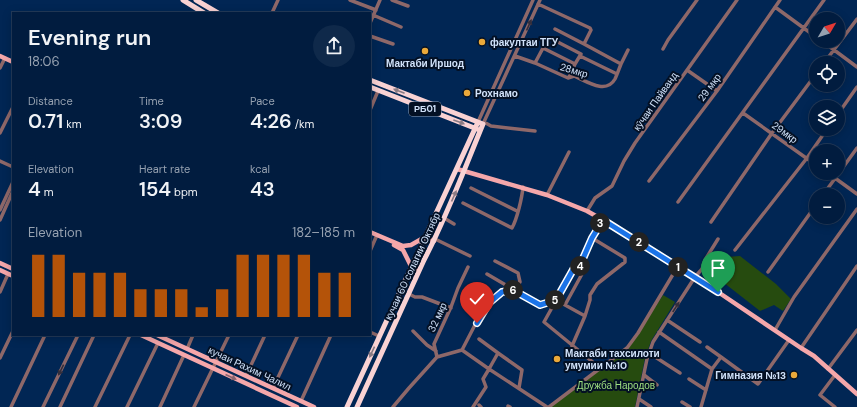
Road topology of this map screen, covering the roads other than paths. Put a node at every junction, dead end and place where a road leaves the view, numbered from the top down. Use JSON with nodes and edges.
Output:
{"nodes":[{"id":1,"x":183,"y":0,"type":"edge"},
{"id":2,"x":196,"y":0,"type":"edge"},
{"id":3,"x":278,"y":0,"type":"edge"},
{"id":4,"x":350,"y":0,"type":"edge"},
{"id":5,"x":380,"y":0,"type":"edge"},
{"id":6,"x":392,"y":0,"type":"edge"},
{"id":7,"x":533,"y":0,"type":"edge"},
{"id":8,"x":697,"y":0,"type":"edge"},
{"id":9,"x":737,"y":0,"type":"edge"},
{"id":10,"x":780,"y":0,"type":"edge"},
{"id":11,"x":824,"y":0,"type":"edge"},
{"id":12,"x":539,"y":2,"type":"edge"},
{"id":13,"x":408,"y":6,"type":"dead end"},
{"id":14,"x":775,"y":7,"type":"junction"},
{"id":15,"x":376,"y":10,"type":"junction"},
{"id":16,"x":202,"y":12,"type":"edge"},
{"id":17,"x":216,"y":12,"type":"edge"},
{"id":18,"x":272,"y":12,"type":"edge"},
{"id":19,"x":373,"y":15,"type":"junction"},
{"id":20,"x":857,"y":19,"type":"edge"},
{"id":21,"x":371,"y":20,"type":"edge"},
{"id":22,"x":401,"y":27,"type":"dead end"},
{"id":23,"x":804,"y":28,"type":"junction"},
{"id":24,"x":554,"y":29,"type":"dead end"},
{"id":25,"x":809,"y":32,"type":"edge"},
{"id":26,"x":371,"y":36,"type":"edge"},
{"id":27,"x":550,"y":38,"type":"dead end"},
{"id":28,"x":393,"y":44,"type":"dead end"},
{"id":29,"x":584,"y":44,"type":"junction"},
{"id":30,"x":831,"y":48,"type":"edge"},
{"id":31,"x":663,"y":49,"type":"dead end"},
{"id":32,"x":628,"y":50,"type":"dead end"},
{"id":33,"x":834,"y":50,"type":"junction"},
{"id":34,"x":515,"y":56,"type":"junction"},
{"id":35,"x":580,"y":56,"type":"junction"},
{"id":36,"x":829,"y":56,"type":"edge"},
{"id":37,"x":2,"y":57,"type":"edge"},
{"id":38,"x":12,"y":62,"type":"edge"},
{"id":39,"x":535,"y":64,"type":"junction"},
{"id":40,"x":575,"y":64,"type":"junction"},
{"id":41,"x":621,"y":64,"type":"junction"},
{"id":42,"x":857,"y":67,"type":"edge"},
{"id":43,"x":0,"y":68,"type":"edge"},
{"id":44,"x":687,"y":70,"type":"junction"},
{"id":45,"x":501,"y":72,"type":"junction"},
{"id":46,"x":617,"y":74,"type":"junction"},
{"id":47,"x":506,"y":75,"type":"junction"},
{"id":48,"x":568,"y":78,"type":"junction"},
{"id":49,"x":371,"y":80,"type":"edge"},
{"id":50,"x":809,"y":83,"type":"edge"},
{"id":51,"x":857,"y":87,"type":"edge"},
{"id":52,"x":371,"y":88,"type":"edge"},
{"id":53,"x":493,"y":89,"type":"junction"},
{"id":54,"x":378,"y":91,"type":"junction"},
{"id":55,"x":716,"y":91,"type":"junction"},
{"id":56,"x":498,"y":92,"type":"junction"},
{"id":57,"x":845,"y":104,"type":"edge"},
{"id":58,"x":371,"y":108,"type":"edge"},
{"id":59,"x":12,"y":109,"type":"edge"},
{"id":60,"x":744,"y":112,"type":"junction"},
{"id":61,"x":482,"y":123,"type":"junction"},
{"id":62,"x":478,"y":129,"type":"junction"},
{"id":63,"x":535,"y":132,"type":"dead end"},
{"id":64,"x":0,"y":133,"type":"edge"},
{"id":65,"x":772,"y":133,"type":"junction"},
{"id":66,"x":822,"y":136,"type":"edge"},
{"id":67,"x":857,"y":148,"type":"edge"},
{"id":68,"x":569,"y":152,"type":"dead end"},
{"id":69,"x":806,"y":158,"type":"junction"},
{"id":70,"x":809,"y":160,"type":"edge"},
{"id":71,"x":0,"y":161,"type":"edge"},
{"id":72,"x":845,"y":164,"type":"edge"},
{"id":73,"x":12,"y":167,"type":"edge"},
{"id":74,"x":457,"y":170,"type":"junction"},
{"id":75,"x":464,"y":172,"type":"junction"},
{"id":76,"x":838,"y":180,"type":"edge"},
{"id":77,"x":649,"y":181,"type":"dead end"},
{"id":78,"x":12,"y":184,"type":"edge"},
{"id":79,"x":522,"y":187,"type":"junction"},
{"id":80,"x":471,"y":188,"type":"dead end"},
{"id":81,"x":12,"y":193,"type":"edge"},
{"id":82,"x":857,"y":194,"type":"edge"},
{"id":83,"x":547,"y":195,"type":"junction"},
{"id":84,"x":678,"y":202,"type":"dead end"},
{"id":85,"x":463,"y":203,"type":"dead end"},
{"id":86,"x":857,"y":209,"type":"edge"},
{"id":87,"x":0,"y":210,"type":"edge"},
{"id":88,"x":517,"y":211,"type":"junction"},
{"id":89,"x":587,"y":211,"type":"junction"},
{"id":90,"x":809,"y":215,"type":"edge"},
{"id":91,"x":444,"y":218,"type":"junction"},
{"id":92,"x":0,"y":220,"type":"edge"},
{"id":93,"x":603,"y":220,"type":"junction"},
{"id":94,"x":711,"y":222,"type":"dead end"},
{"id":95,"x":454,"y":224,"type":"dead end"},
{"id":96,"x":371,"y":232,"type":"edge"},
{"id":97,"x":377,"y":235,"type":"junction"},
{"id":98,"x":425,"y":237,"type":"junction"},
{"id":99,"x":592,"y":238,"type":"junction"},
{"id":100,"x":718,"y":239,"type":"dead end"},
{"id":101,"x":436,"y":240,"type":"junction"},
{"id":102,"x":371,"y":249,"type":"edge"},
{"id":103,"x":735,"y":250,"type":"dead end"},
{"id":104,"x":470,"y":256,"type":"dead end"},
{"id":105,"x":495,"y":261,"type":"dead end"},
{"id":106,"x":0,"y":263,"type":"edge"},
{"id":107,"x":411,"y":266,"type":"junction"},
{"id":108,"x":678,"y":266,"type":"junction"},
{"id":109,"x":857,"y":266,"type":"edge"},
{"id":110,"x":12,"y":267,"type":"edge"},
{"id":111,"x":468,"y":267,"type":"dead end"},
{"id":112,"x":0,"y":270,"type":"edge"},
{"id":113,"x":419,"y":270,"type":"junction"},
{"id":114,"x":578,"y":270,"type":"junction"},
{"id":115,"x":768,"y":272,"type":"dead end"},
{"id":116,"x":487,"y":274,"type":"dead end"},
{"id":117,"x":11,"y":275,"type":"edge"},
{"id":118,"x":695,"y":277,"type":"junction"},
{"id":119,"x":513,"y":290,"type":"junction"},
{"id":120,"x":0,"y":292,"type":"edge"},
{"id":121,"x":409,"y":294,"type":"junction"},
{"id":122,"x":556,"y":300,"type":"junction"},
{"id":123,"x":565,"y":305,"type":"junction"},
{"id":124,"x":451,"y":308,"type":"junction"},
{"id":125,"x":390,"y":314,"type":"junction"},
{"id":126,"x":585,"y":316,"type":"junction"},
{"id":127,"x":398,"y":318,"type":"junction"},
{"id":128,"x":668,"y":320,"type":"junction"},
{"id":129,"x":775,"y":330,"type":"junction"},
{"id":130,"x":857,"y":330,"type":"edge"},
{"id":131,"x":413,"y":331,"type":"dead end"},
{"id":132,"x":371,"y":332,"type":"edge"},
{"id":133,"x":659,"y":332,"type":"junction"},
{"id":134,"x":12,"y":333,"type":"edge"},
{"id":135,"x":380,"y":334,"type":"junction"},
{"id":136,"x":45,"y":336,"type":"edge"},
{"id":137,"x":78,"y":336,"type":"edge"},
{"id":138,"x":94,"y":336,"type":"edge"},
{"id":139,"x":130,"y":336,"type":"edge"},
{"id":140,"x":143,"y":336,"type":"edge"},
{"id":141,"x":160,"y":336,"type":"edge"},
{"id":142,"x":193,"y":336,"type":"edge"},
{"id":143,"x":229,"y":336,"type":"edge"},
{"id":144,"x":265,"y":336,"type":"edge"},
{"id":145,"x":298,"y":336,"type":"edge"},
{"id":146,"x":331,"y":336,"type":"edge"},
{"id":147,"x":390,"y":336,"type":"junction"},
{"id":148,"x":479,"y":339,"type":"dead end"},
{"id":149,"x":789,"y":340,"type":"junction"},
{"id":150,"x":158,"y":342,"type":"junction"},
{"id":151,"x":700,"y":342,"type":"dead end"},
{"id":152,"x":572,"y":346,"type":"junction"},
{"id":153,"x":707,"y":347,"type":"dead end"},
{"id":154,"x":801,"y":348,"type":"junction"},
{"id":155,"x":187,"y":349,"type":"junction"},
{"id":156,"x":462,"y":350,"type":"junction"},
{"id":157,"x":436,"y":351,"type":"junction"},
{"id":158,"x":498,"y":352,"type":"junction"},
{"id":159,"x":649,"y":353,"type":"junction"},
{"id":160,"x":184,"y":355,"type":"junction"},
{"id":161,"x":437,"y":357,"type":"junction"},
{"id":162,"x":721,"y":357,"type":"junction"},
{"id":163,"x":0,"y":358,"type":"edge"},
{"id":164,"x":216,"y":362,"type":"junction"},
{"id":165,"x":600,"y":368,"type":"junction"},
{"id":166,"x":213,"y":369,"type":"junction"},
{"id":167,"x":489,"y":369,"type":"junction"},
{"id":168,"x":712,"y":369,"type":"junction"},
{"id":169,"x":828,"y":369,"type":"junction"},
{"id":170,"x":680,"y":373,"type":"dead end"},
{"id":171,"x":835,"y":375,"type":"junction"},
{"id":172,"x":246,"y":376,"type":"junction"},
{"id":173,"x":644,"y":376,"type":"junction"},
{"id":174,"x":689,"y":379,"type":"dead end"},
{"id":175,"x":657,"y":385,"type":"dead end"},
{"id":176,"x":273,"y":388,"type":"junction"},
{"id":177,"x":519,"y":388,"type":"junction"},
{"id":178,"x":706,"y":390,"type":"junction"},
{"id":179,"x":856,"y":392,"type":"edge"},
{"id":180,"x":639,"y":398,"type":"junction"},
{"id":181,"x":301,"y":401,"type":"junction"},
{"id":182,"x":682,"y":402,"type":"dead end"},
{"id":183,"x":10,"y":407,"type":"edge"},
{"id":184,"x":43,"y":407,"type":"edge"},
{"id":185,"x":60,"y":407,"type":"edge"},
{"id":186,"x":95,"y":407,"type":"edge"},
{"id":187,"x":127,"y":407,"type":"edge"},
{"id":188,"x":160,"y":407,"type":"edge"},
{"id":189,"x":194,"y":407,"type":"edge"},
{"id":190,"x":297,"y":407,"type":"edge"},
{"id":191,"x":314,"y":407,"type":"edge"},
{"id":192,"x":347,"y":407,"type":"edge"},
{"id":193,"x":357,"y":407,"type":"edge"},
{"id":194,"x":393,"y":407,"type":"edge"},
{"id":195,"x":472,"y":407,"type":"edge"},
{"id":196,"x":548,"y":407,"type":"edge"},
{"id":197,"x":637,"y":407,"type":"edge"},
{"id":198,"x":651,"y":407,"type":"edge"},
{"id":199,"x":690,"y":407,"type":"edge"},
{"id":200,"x":701,"y":407,"type":"edge"},
{"id":201,"x":835,"y":407,"type":"edge"}],
"edges":[{"from":1,"to":16,"type":"highway"},
{"from":2,"to":17,"type":"highway"},
{"from":3,"to":18,"type":"street"},
{"from":4,"to":15,"type":"street"},
{"from":5,"to":15,"type":"street"},
{"from":6,"to":13,"type":"street"},
{"from":7,"to":45,"type":"street"},
{"from":8,"to":31,"type":"street"},
{"from":9,"to":44,"type":"street","name":"кӯчаи Пайванд"},
{"from":10,"to":14,"type":"street","name":"29 мкр"},
{"from":11,"to":23,"type":"street"},
{"from":12,"to":29,"type":"street"},
{"from":34,"to":12,"type":"street","one_way":true},
{"from":14,"to":23,"type":"street"},
{"from":14,"to":55,"type":"street","name":"29 мкр"},
{"from":15,"to":19,"type":"street"},
{"from":19,"to":21,"type":"street"},
{"from":19,"to":22,"type":"street"},
{"from":20,"to":33,"type":"street"},
{"from":23,"to":25,"type":"street"},
{"from":23,"to":60,"type":"street"},
{"from":24,"to":29,"type":"street"},
{"from":26,"to":28,"type":"street"},
{"from":27,"to":35,"type":"street","name":"28мкр"},
{"from":29,"to":41,"type":"street"},
{"from":30,"to":33,"type":"street"},
{"from":32,"to":41,"type":"street","name":"28мкр"},
{"from":33,"to":36,"type":"street"},
{"from":33,"to":42,"type":"street"},
{"from":34,"to":39,"type":"street"},
{"from":34,"to":47,"type":"street"},
{"from":35,"to":40,"type":"street","name":"28мкр"},
{"from":35,"to":46,"type":"street","name":"28мкр"},
{"from":37,"to":38,"type":"main road"},
{"from":37,"to":43,"type":"street"},
{"from":39,"to":40,"type":"street","name":"28мкр"},
{"from":39,"to":48,"type":"street","name":"28мкр"},
{"from":40,"to":48,"type":"street"},
{"from":41,"to":46,"type":"street","name":"28мкр"},
{"from":44,"to":55,"type":"street"},
{"from":44,"to":89,"type":"street","name":"кӯчаи Пайванд"},
{"from":45,"to":47,"type":"street"},
{"from":45,"to":53,"type":"street"},
{"from":46,"to":48,"type":"street","name":"28мкр"},
{"from":47,"to":56,"type":"street"},
{"from":61,"to":49,"type":"highway","number":"РБ01","one_way":true},
{"from":50,"to":65,"type":"street"},
{"from":51,"to":57,"type":"street"},
{"from":52,"to":54,"type":"highway","number":"РБ01"},
{"from":53,"to":56,"type":"street"},
{"from":53,"to":61,"type":"street"},
{"from":54,"to":58,"type":"street"},
{"from":54,"to":62,"type":"highway","number":"РБ01","one_way":true},
{"from":55,"to":77,"type":"street","name":"29 мкр"},
{"from":56,"to":61,"type":"street"},
{"from":59,"to":64,"type":"street"},
{"from":60,"to":65,"type":"street","name":"29мкр"},
{"from":60,"to":84,"type":"street"},
{"from":61,"to":62,"type":"highway"},
{"from":61,"to":63,"type":"street"},
{"from":62,"to":74,"type":"highway","name":"кучаи 60 солагии Октябр"},
{"from":62,"to":75,"type":"highway","name":"кучаи 60 солагии Октябр"},
{"from":65,"to":69,"type":"street","name":"29мкр"},
{"from":65,"to":94,"type":"street"},
{"from":66,"to":69,"type":"street"},
{"from":67,"to":72,"type":"street"},
{"from":68,"to":83,"type":"street"},
{"from":69,"to":70,"type":"street","name":"29мкр"},
{"from":69,"to":103,"type":"street"},
{"from":71,"to":73,"type":"street"},
{"from":74,"to":75,"type":"main road"},
{"from":74,"to":98,"type":"highway","name":"кучаи 60 солагии Октябр"},
{"from":75,"to":79,"type":"main road"},
{"from":91,"to":75,"type":"highway","name":"кучаи 60 солагии Октябр","one_way":true},
{"from":76,"to":82,"type":"street"},
{"from":78,"to":87,"type":"street"},
{"from":79,"to":83,"type":"main road"},
{"from":79,"to":88,"type":"street"},
{"from":80,"to":88,"type":"street"},
{"from":81,"to":92,"type":"street"},
{"from":83,"to":89,"type":"main road"},
{"from":85,"to":88,"type":"street"},
{"from":86,"to":129,"type":"street"},
{"from":89,"to":93,"type":"main road"},
{"from":90,"to":115,"type":"street"},
{"from":91,"to":95,"type":"street"},
{"from":91,"to":101,"type":"highway","name":"кучаи 60 солагии Октябр"},
{"from":93,"to":99,"type":"street"},
{"from":93,"to":108,"type":"main road"},
{"from":96,"to":97,"type":"main road"},
{"from":97,"to":98,"type":"main road"},
{"from":97,"to":102,"type":"street"},
{"from":97,"to":107,"type":"main road"},
{"from":98,"to":101,"type":"main road"},
{"from":98,"to":107,"type":"highway","name":"кучаи 60 солагии Октябр"},
{"from":99,"to":114,"type":"street"},
{"from":99,"to":126,"type":"street"},
{"from":100,"to":118,"type":"street"},
{"from":101,"to":104,"type":"street"},
{"from":101,"to":113,"type":"highway","name":"кучаи 60 солагии Октябр"},
{"from":105,"to":119,"type":"street"},
{"from":106,"to":110,"type":"main road"},
{"from":107,"to":113,"type":"main road"},
{"from":107,"to":125,"type":"highway","name":"кучаи 60 солагии Октябр"},
{"from":108,"to":118,"type":"main road"},
{"from":108,"to":165,"type":"street"},
{"from":109,"to":154,"type":"street"},
{"from":111,"to":124,"type":"street","name":"32 мкр"},
{"from":112,"to":117,"type":"main road"},
{"from":113,"to":121,"type":"highway","name":"кучаи 60 солагии Октябр"},
{"from":114,"to":122,"type":"street"},
{"from":114,"to":123,"type":"street"},
{"from":116,"to":119,"type":"street"},
{"from":117,"to":120,"type":"street"},
{"from":128,"to":118,"type":"street","one_way":true},
{"from":118,"to":129,"type":"main road"},
{"from":119,"to":122,"type":"street"},
{"from":119,"to":156,"type":"street"},
{"from":121,"to":124,"type":"street"},
{"from":121,"to":127,"type":"highway","name":"кучаи 60 солагии Октябр"},
{"from":122,"to":123,"type":"street"},
{"from":122,"to":152,"type":"street"},
{"from":123,"to":126,"type":"street"},
{"from":124,"to":157,"type":"street","name":"32 мкр"},
{"from":125,"to":127,"type":"highway"},
{"from":125,"to":135,"type":"highway","name":"кучаи 60 солагии Октябр"},
{"from":126,"to":152,"type":"street"},
{"from":127,"to":147,"type":"highway","name":"кучаи 60 солагии Октябр"},
{"from":128,"to":133,"type":"street"},
{"from":128,"to":151,"type":"street"},
{"from":129,"to":149,"type":"main road"},
{"from":130,"to":169,"type":"street"},
{"from":131,"to":157,"type":"street"},
{"from":132,"to":135,"type":"street"},
{"from":133,"to":159,"type":"street"},
{"from":133,"to":168,"type":"street"},
{"from":134,"to":163,"type":"street"},
{"from":135,"to":147,"type":"highway"},
{"from":135,"to":192,"type":"highway","name":"кучаи 60 солагии Октябр","one_way":true},
{"from":136,"to":183,"type":"street"},
{"from":137,"to":184,"type":"street","one_way":true},
{"from":138,"to":185,"type":"street"},
{"from":139,"to":186,"type":"street"},
{"from":140,"to":150,"type":"main road","name":"кучаи Рахим Чалил"},
{"from":141,"to":155,"type":"main road","name":"кучаи Рахим Чалил"},
{"from":142,"to":155,"type":"street"},
{"from":143,"to":164,"type":"street"},
{"from":144,"to":172,"type":"street"},
{"from":145,"to":176,"type":"street"},
{"from":146,"to":181,"type":"street"},
{"from":147,"to":193,"type":"highway","name":"кучаи 60 солагии Октябр"},
{"from":148,"to":158,"type":"street"},
{"from":149,"to":154,"type":"main road"},
{"from":149,"to":162,"type":"street"},
{"from":150,"to":160,"type":"main road","name":"кучаи Рахим Чалил"},
{"from":150,"to":187,"type":"street"},
{"from":152,"to":165,"type":"street"},
{"from":153,"to":162,"type":"street"},
{"from":154,"to":169,"type":"main road"},
{"from":155,"to":164,"type":"main road","name":"кучаи Рахим Чалил"},
{"from":156,"to":161,"type":"street"},
{"from":156,"to":167,"type":"street"},
{"from":157,"to":161,"type":"street","name":"32 мкр"},
{"from":158,"to":167,"type":"street"},
{"from":158,"to":177,"type":"street"},
{"from":159,"to":170,"type":"street"},
{"from":159,"to":173,"type":"street"},
{"from":160,"to":166,"type":"main road","name":"кучаи Рахим Чалил"},
{"from":160,"to":188,"type":"street"},
{"from":161,"to":194,"type":"street"},
{"from":162,"to":168,"type":"street"},
{"from":164,"to":166,"type":"street"},
{"from":164,"to":172,"type":"main road","name":"кучаи Рахим Чалил"},
{"from":165,"to":196,"type":"street"},
{"from":166,"to":189,"type":"street"},
{"from":166,"to":190,"type":"main road","name":"кучаи Рахим Чалил","one_way":true},
{"from":167,"to":177,"type":"street"},
{"from":167,"to":195,"type":"street"},
{"from":168,"to":178,"type":"street"},
{"from":169,"to":171,"type":"main road"},
{"from":171,"to":179,"type":"main road"},
{"from":171,"to":201,"type":"street"},
{"from":172,"to":176,"type":"main road","name":"кучаи Рахим Чалил"},
{"from":173,"to":175,"type":"street"},
{"from":173,"to":180,"type":"street"},
{"from":174,"to":178,"type":"street"},
{"from":176,"to":181,"type":"main road","name":"кучаи Рахим Чалил"},
{"from":177,"to":196,"type":"street"},
{"from":178,"to":200,"type":"street"},
{"from":180,"to":197,"type":"street"},
{"from":180,"to":198,"type":"street"},
{"from":181,"to":191,"type":"main road","name":"кучаи Рахим Чалил"},
{"from":182,"to":199,"type":"street"}]}
